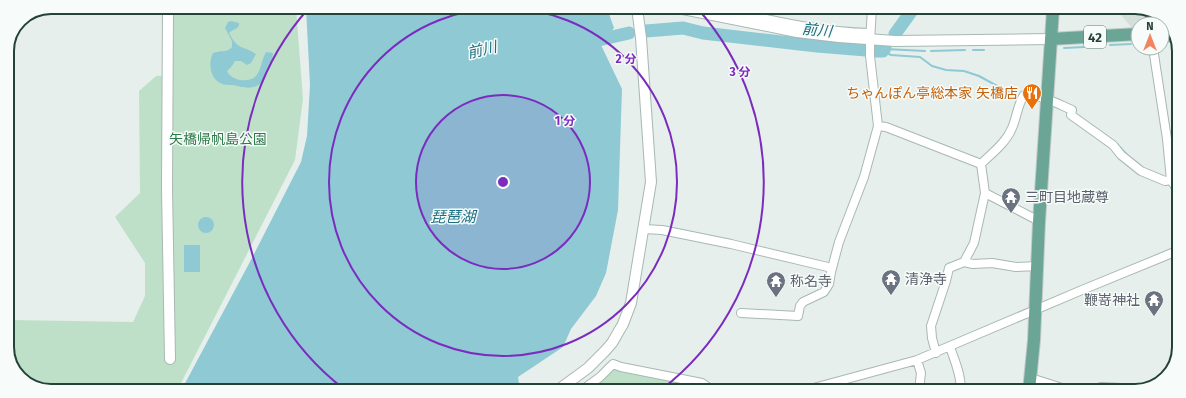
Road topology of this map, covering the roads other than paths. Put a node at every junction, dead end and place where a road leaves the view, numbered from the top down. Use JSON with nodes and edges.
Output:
{"nodes":[{"id":1,"x":168,"y":14,"type":"edge"},
{"id":2,"x":638,"y":14,"type":"edge"},
{"id":3,"x":708,"y":14,"type":"edge"},
{"id":4,"x":744,"y":14,"type":"edge"},
{"id":5,"x":872,"y":14,"type":"edge"},
{"id":6,"x":1053,"y":14,"type":"edge"},
{"id":7,"x":1130,"y":34,"type":"edge"},
{"id":8,"x":1051,"y":39,"type":"junction"},
{"id":9,"x":872,"y":40,"type":"junction"},
{"id":10,"x":1154,"y":56,"type":"edge"},
{"id":11,"x":1047,"y":100,"type":"junction"},
{"id":12,"x":878,"y":126,"type":"junction"},
{"id":13,"x":981,"y":164,"type":"junction"},
{"id":14,"x":1171,"y":180,"type":"joint"},
{"id":15,"x":985,"y":194,"type":"junction"},
{"id":16,"x":1039,"y":221,"type":"junction"},
{"id":17,"x":644,"y":229,"type":"junction"},
{"id":18,"x":1172,"y":253,"type":"edge"},
{"id":19,"x":964,"y":262,"type":"junction"},
{"id":20,"x":1038,"y":266,"type":"junction"},
{"id":21,"x":832,"y":268,"type":"junction"},
{"id":22,"x":1036,"y":309,"type":"junction"},
{"id":23,"x":741,"y":314,"type":"dead end"},
{"id":24,"x":950,"y":347,"type":"junction"},
{"id":25,"x":936,"y":353,"type":"junction"},
{"id":26,"x":170,"y":359,"type":"dead end"},
{"id":27,"x":918,"y":360,"type":"junction"},
{"id":28,"x":1031,"y":378,"type":"junction"},
{"id":29,"x":566,"y":384,"type":"edge"},
{"id":30,"x":590,"y":384,"type":"edge"},
{"id":31,"x":703,"y":384,"type":"edge"},
{"id":32,"x":828,"y":384,"type":"edge"},
{"id":33,"x":920,"y":384,"type":"edge"},
{"id":34,"x":960,"y":384,"type":"edge"},
{"id":35,"x":1030,"y":384,"type":"edge"},
{"id":36,"x":1050,"y":384,"type":"edge"}],
"edges":[{"from":1,"to":26,"type":"street"},
{"from":2,"to":17,"type":"street"},
{"from":3,"to":9,"type":"street"},
{"from":4,"to":9,"type":"street"},
{"from":5,"to":9,"type":"street"},
{"from":6,"to":8,"type":"main road"},
{"from":7,"to":8,"type":"main road","number":"42"},
{"from":8,"to":9,"type":"street"},
{"from":8,"to":11,"type":"main road"},
{"from":9,"to":12,"type":"street"},
{"from":10,"to":14,"type":"street"},
{"from":11,"to":13,"type":"street"},
{"from":11,"to":14,"type":"street"},
{"from":11,"to":16,"type":"main road"},
{"from":12,"to":13,"type":"street"},
{"from":12,"to":21,"type":"street"},
{"from":13,"to":15,"type":"street"},
{"from":15,"to":16,"type":"street"},
{"from":15,"to":19,"type":"street"},
{"from":16,"to":20,"type":"main road"},
{"from":17,"to":21,"type":"street"},
{"from":17,"to":29,"type":"street"},
{"from":18,"to":22,"type":"street"},
{"from":19,"to":20,"type":"street"},
{"from":19,"to":25,"type":"street"},
{"from":20,"to":22,"type":"main road"},
{"from":21,"to":23,"type":"street"},
{"from":22,"to":24,"type":"street"},
{"from":22,"to":28,"type":"main road"},
{"from":24,"to":25,"type":"street"},
{"from":24,"to":34,"type":"street"},
{"from":25,"to":27,"type":"street"},
{"from":27,"to":32,"type":"street"},
{"from":27,"to":33,"type":"street"},
{"from":28,"to":35,"type":"main road"},
{"from":28,"to":36,"type":"street"},
{"from":30,"to":31,"type":"street"}]}
